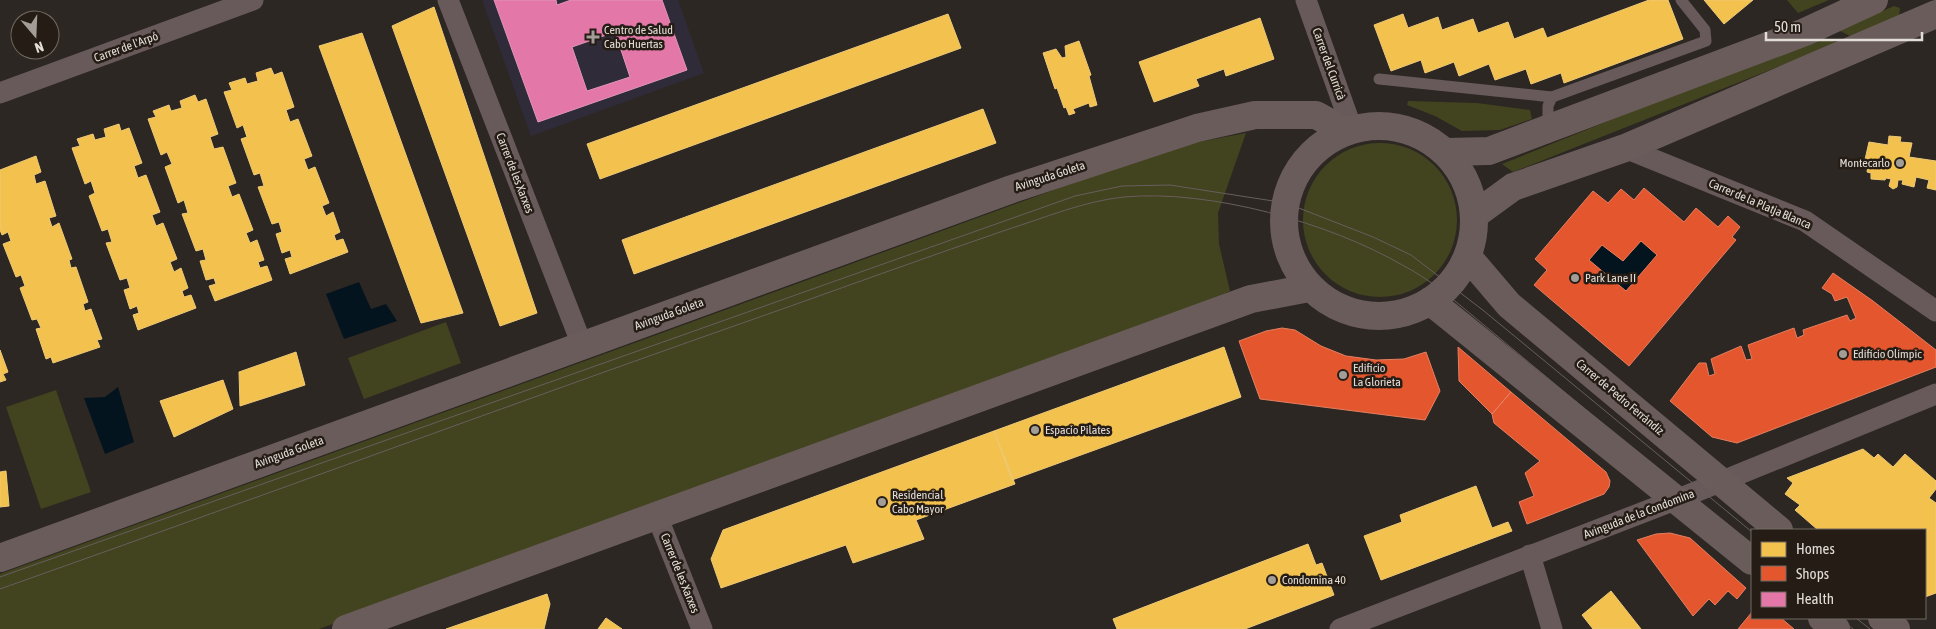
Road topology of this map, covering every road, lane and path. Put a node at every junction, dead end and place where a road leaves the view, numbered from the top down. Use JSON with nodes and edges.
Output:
{"nodes":[{"id":1,"x":253,"y":0,"type":"edge"},
{"id":2,"x":448,"y":0,"type":"edge"},
{"id":3,"x":1306,"y":0,"type":"edge"},
{"id":4,"x":1681,"y":0,"type":"edge"},
{"id":5,"x":1874,"y":0,"type":"edge"},
{"id":6,"x":1929,"y":8,"type":"edge"},
{"id":7,"x":1379,"y":80,"type":"dead end"},
{"id":8,"x":0,"y":93,"type":"edge"},
{"id":9,"x":1552,"y":97,"type":"junction"},
{"id":10,"x":1548,"y":128,"type":"junction"},
{"id":11,"x":1348,"y":130,"type":"junction"},
{"id":12,"x":1625,"y":148,"type":"junction"},
{"id":13,"x":1447,"y":152,"type":"junction"},
{"id":14,"x":1476,"y":214,"type":"junction"},
{"id":15,"x":1468,"y":257,"type":"junction"},
{"id":16,"x":1309,"y":288,"type":"junction"},
{"id":17,"x":1430,"y":301,"type":"junction"},
{"id":18,"x":1936,"y":311,"type":"edge"},
{"id":19,"x":582,"y":345,"type":"junction"},
{"id":20,"x":1936,"y":394,"type":"edge"},
{"id":21,"x":1722,"y":482,"type":"junction"},
{"id":22,"x":1676,"y":500,"type":"junction"},
{"id":23,"x":657,"y":516,"type":"junction"},
{"id":24,"x":1778,"y":529,"type":"edge"},
{"id":25,"x":1530,"y":555,"type":"junction"},
{"id":26,"x":0,"y":558,"type":"edge"},
{"id":27,"x":1751,"y":560,"type":"edge"},
{"id":28,"x":1823,"y":619,"type":"edge"},
{"id":29,"x":1883,"y":619,"type":"edge"},
{"id":30,"x":346,"y":629,"type":"edge"},
{"id":31,"x":702,"y":629,"type":"edge"},
{"id":32,"x":1340,"y":629,"type":"edge"},
{"id":33,"x":1552,"y":629,"type":"edge"},
{"id":34,"x":1836,"y":629,"type":"edge"},
{"id":35,"x":1896,"y":629,"type":"edge"}],
"edges":[{"from":1,"to":8,"type":"street","name":"Carrer de l'Arpó"},
{"from":2,"to":19,"type":"street","name":"Carrer de les Xarxes"},
{"from":3,"to":11,"type":"street","name":"Carrer del Curricà"},
{"from":4,"to":9,"type":"lane"},
{"from":5,"to":10,"type":"main road"},
{"from":6,"to":12,"type":"main road"},
{"from":7,"to":9,"type":"lane"},
{"from":9,"to":10,"type":"lane"},
{"from":10,"to":13,"type":"main road"},
{"from":11,"to":13,"type":"main road"},
{"from":11,"to":16,"type":"main road"},
{"from":11,"to":19,"type":"main road","name":"Avinguda Goleta"},
{"from":12,"to":14,"type":"main road"},
{"from":12,"to":18,"type":"street","name":"Carrer de la Platja Blanca"},
{"from":13,"to":14,"type":"main road"},
{"from":14,"to":15,"type":"main road"},
{"from":15,"to":17,"type":"main road"},
{"from":15,"to":21,"type":"main road","name":"Carrer de Pedro Ferrándiz"},
{"from":16,"to":17,"type":"main road"},
{"from":16,"to":23,"type":"main road"},
{"from":17,"to":22,"type":"main road"},
{"from":19,"to":26,"type":"main road","name":"Avinguda Goleta"},
{"from":20,"to":21,"type":"street","name":"Avinguda de la Condomina"},
{"from":21,"to":22,"type":"street","name":"Avinguda de la Condomina"},
{"from":21,"to":24,"type":"main road","name":"Carrer de Pedro Ferrándiz"},
{"from":22,"to":25,"type":"street","name":"Avinguda de la Condomina"},
{"from":22,"to":27,"type":"main road"},
{"from":23,"to":30,"type":"main road"},
{"from":23,"to":31,"type":"street","name":"Carrer de les Xarxes"},
{"from":25,"to":32,"type":"street","name":"Avinguda de la Condomina"},
{"from":25,"to":33,"type":"street"},
{"from":28,"to":34,"type":"main road"},
{"from":29,"to":35,"type":"main road"}]}
